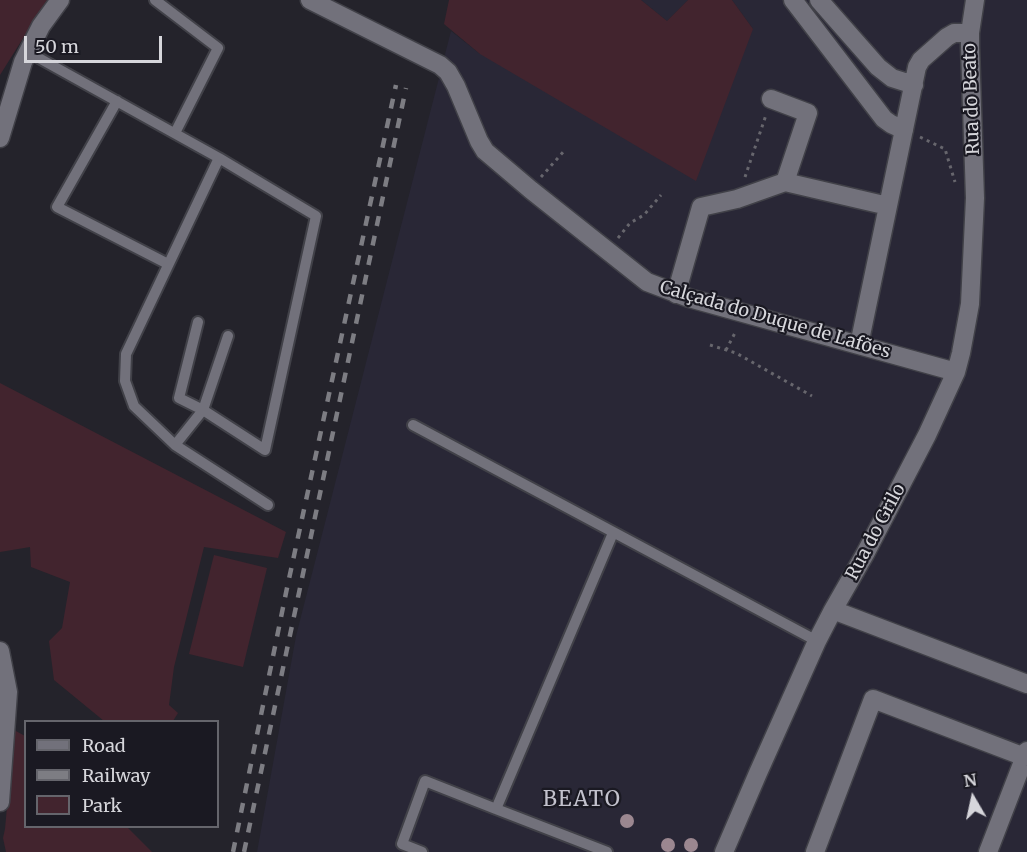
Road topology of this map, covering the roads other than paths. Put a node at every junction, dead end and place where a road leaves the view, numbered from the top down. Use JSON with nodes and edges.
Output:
{"nodes":[{"id":1,"x":60,"y":0,"type":"edge"},
{"id":2,"x":155,"y":0,"type":"edge"},
{"id":3,"x":310,"y":0,"type":"edge"},
{"id":4,"x":793,"y":0,"type":"edge"},
{"id":5,"x":819,"y":0,"type":"edge"},
{"id":6,"x":975,"y":0,"type":"edge"},
{"id":7,"x":970,"y":33,"type":"junction"},
{"id":8,"x":28,"y":52,"type":"junction"},
{"id":9,"x":914,"y":85,"type":"junction"},
{"id":10,"x":771,"y":99,"type":"road end"},
{"id":11,"x":117,"y":101,"type":"junction"},
{"id":12,"x":904,"y":129,"type":"junction"},
{"id":13,"x":175,"y":134,"type":"junction"},
{"id":14,"x":0,"y":138,"type":"edge"},
{"id":15,"x":219,"y":158,"type":"junction"},
{"id":16,"x":784,"y":182,"type":"junction"},
{"id":17,"x":975,"y":198,"type":"joint"},
{"id":18,"x":888,"y":206,"type":"junction"},
{"id":19,"x":168,"y":264,"type":"junction"},
{"id":20,"x":676,"y":294,"type":"junction"},
{"id":21,"x":198,"y":322,"type":"dead end"},
{"id":22,"x":228,"y":336,"type":"dead end"},
{"id":23,"x":859,"y":345,"type":"junction"},
{"id":24,"x":956,"y":372,"type":"junction"},
{"id":25,"x":203,"y":410,"type":"junction"},
{"id":26,"x":413,"y":425,"type":"dead end"},
{"id":27,"x":175,"y":445,"type":"junction"},
{"id":28,"x":268,"y":505,"type":"dead end"},
{"id":29,"x":613,"y":533,"type":"junction"},
{"id":30,"x":833,"y":610,"type":"junction"},
{"id":31,"x":817,"y":641,"type":"junction"},
{"id":32,"x":0,"y":651,"type":"edge"},
{"id":33,"x":1027,"y":684,"type":"edge"},
{"id":34,"x":1026,"y":754,"type":"edge"},
{"id":35,"x":0,"y":802,"type":"edge"},
{"id":36,"x":496,"y":809,"type":"junction"},
{"id":37,"x":422,"y":852,"type":"edge"},
{"id":38,"x":607,"y":852,"type":"edge"},
{"id":39,"x":724,"y":852,"type":"edge"},
{"id":40,"x":815,"y":852,"type":"edge"},
{"id":41,"x":988,"y":852,"type":"edge"}],
"edges":[{"from":1,"to":8,"type":"street"},
{"from":2,"to":13,"type":"lane"},
{"from":3,"to":20,"type":"street","name":"Calçada do Duque de Lafões"},
{"from":4,"to":12,"type":"street"},
{"from":5,"to":9,"type":"street"},
{"from":6,"to":7,"type":"street","name":"Rua do Beato"},
{"from":7,"to":9,"type":"street"},
{"from":7,"to":17,"type":"street","name":"Rua do Beato"},
{"from":8,"to":11,"type":"lane"},
{"from":8,"to":14,"type":"street"},
{"from":9,"to":12,"type":"street"},
{"from":10,"to":16,"type":"street"},
{"from":11,"to":13,"type":"lane"},
{"from":11,"to":19,"type":"lane"},
{"from":12,"to":18,"type":"street"},
{"from":13,"to":15,"type":"lane"},
{"from":15,"to":19,"type":"lane"},
{"from":15,"to":25,"type":"lane"},
{"from":16,"to":18,"type":"street"},
{"from":16,"to":20,"type":"street"},
{"from":17,"to":24,"type":"street","name":"Rua do Grilo"},
{"from":18,"to":23,"type":"street"},
{"from":19,"to":27,"type":"lane"},
{"from":20,"to":23,"type":"street","name":"Calçada do Duque de Lafões"},
{"from":21,"to":25,"type":"lane"},
{"from":22,"to":25,"type":"lane"},
{"from":23,"to":24,"type":"street","name":"Calçada do Duque de Lafões"},
{"from":24,"to":30,"type":"street","name":"Rua do Grilo"},
{"from":25,"to":27,"type":"lane"},
{"from":26,"to":29,"type":"lane"},
{"from":27,"to":28,"type":"lane"},
{"from":29,"to":31,"type":"lane"},
{"from":29,"to":36,"type":"lane"},
{"from":30,"to":31,"type":"street","name":"Rua do Grilo"},
{"from":30,"to":33,"type":"street"},
{"from":31,"to":39,"type":"street","name":"Rua do Grilo"},
{"from":32,"to":35,"type":"street"},
{"from":34,"to":40,"type":"street"},
{"from":34,"to":41,"type":"street"},
{"from":36,"to":37,"type":"lane"},
{"from":36,"to":38,"type":"lane"}]}
